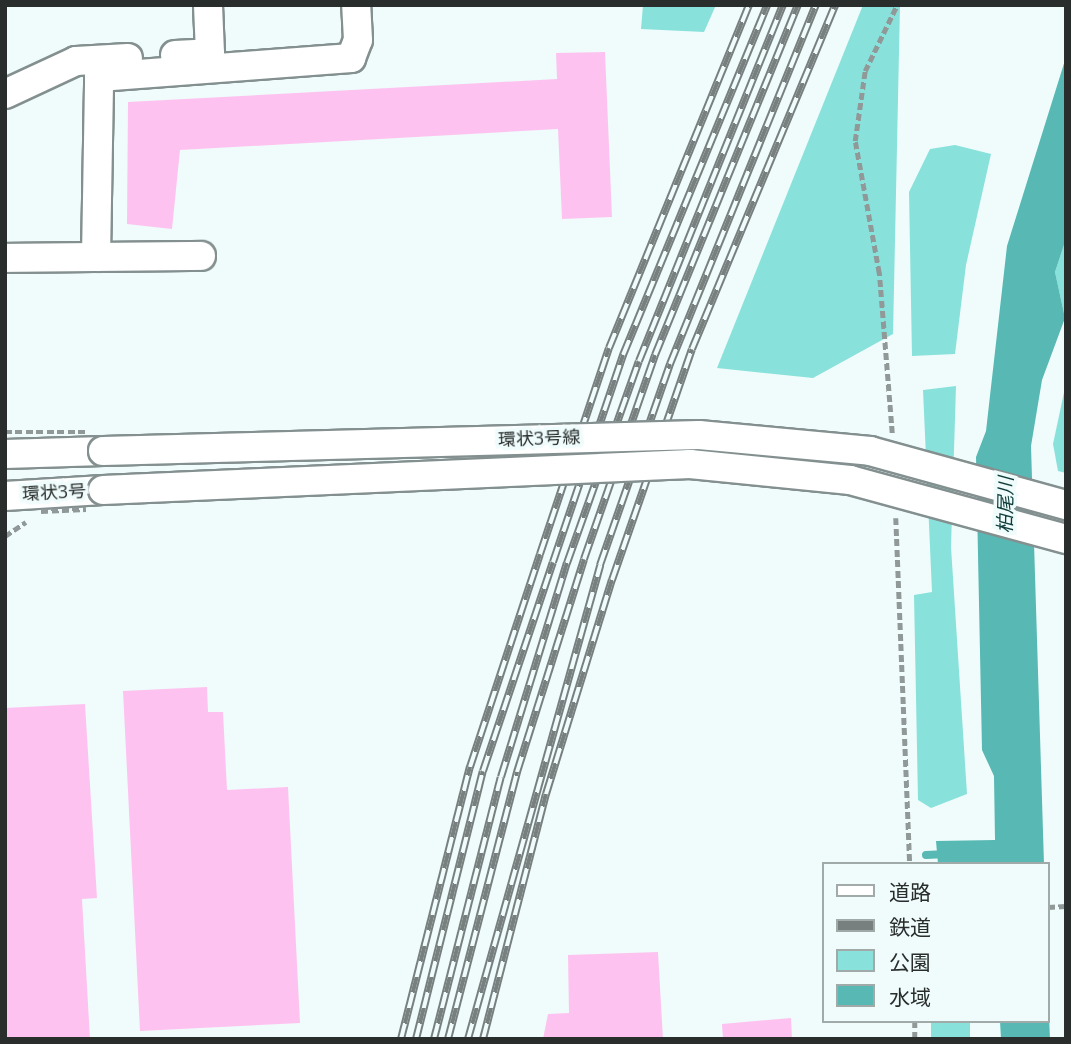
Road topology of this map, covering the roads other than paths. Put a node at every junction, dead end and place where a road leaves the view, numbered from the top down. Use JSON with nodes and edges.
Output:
{"nodes":[{"id":1,"x":208,"y":5,"type":"edge"},
{"id":2,"x":356,"y":5,"type":"edge"},
{"id":3,"x":5,"y":94,"type":"edge"},
{"id":4,"x":201,"y":256,"type":"dead end"},
{"id":5,"x":96,"y":257,"type":"junction"},
{"id":6,"x":5,"y":258,"type":"edge"},
{"id":7,"x":5,"y":454,"type":"edge"},
{"id":8,"x":103,"y":490,"type":"joint"},
{"id":9,"x":5,"y":496,"type":"edge"},
{"id":10,"x":1066,"y":505,"type":"edge"},
{"id":11,"x":1066,"y":539,"type":"edge"}],
"edges":[{"from":1,"to":3,"type":"street"},
{"from":2,"to":5,"type":"street"},
{"from":4,"to":5,"type":"street"},
{"from":5,"to":6,"type":"street"},
{"from":7,"to":10,"type":"street","name":"環状3号線","bridge":true},
{"from":8,"to":9,"type":"street","name":"環状3号"},
{"from":8,"to":11,"type":"street","name":"環状3号線","bridge":true}]}
